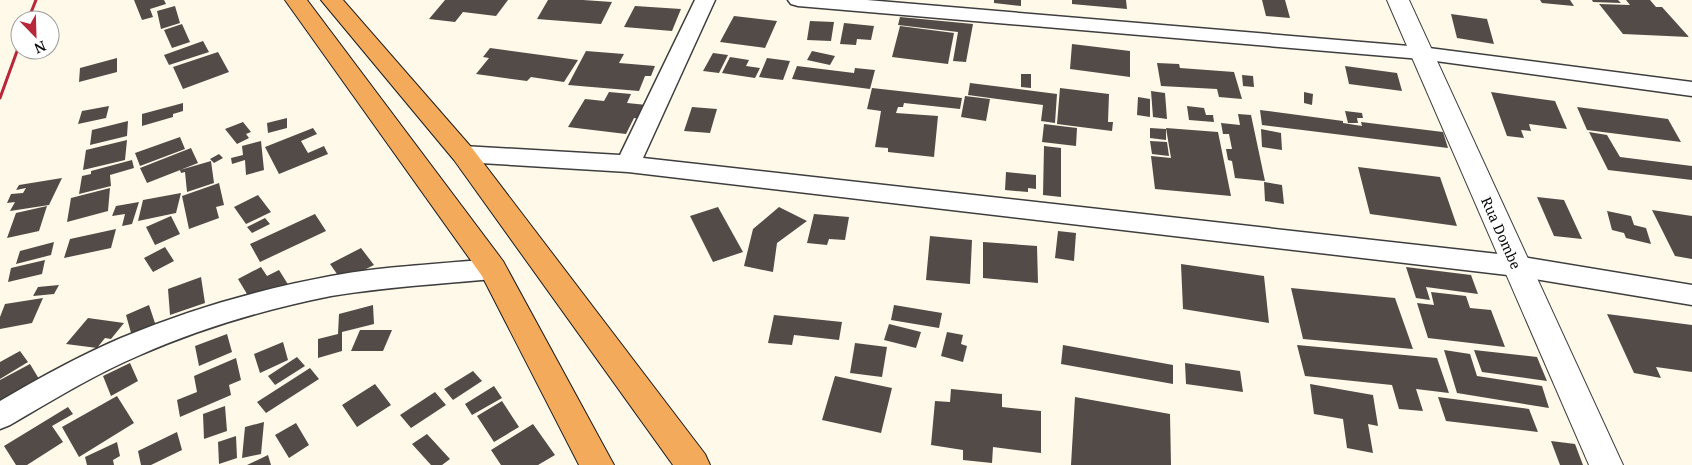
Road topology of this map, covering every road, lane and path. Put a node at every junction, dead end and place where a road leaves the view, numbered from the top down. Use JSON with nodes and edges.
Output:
{"nodes":[{"id":1,"x":296,"y":0,"type":"edge"},
{"id":2,"x":332,"y":0,"type":"edge"},
{"id":3,"x":705,"y":0,"type":"edge"},
{"id":4,"x":798,"y":0,"type":"edge"},
{"id":5,"x":1398,"y":0,"type":"edge"},
{"id":6,"x":1421,"y":53,"type":"junction"},
{"id":7,"x":1692,"y":89,"type":"edge"},
{"id":8,"x":463,"y":154,"type":"junction"},
{"id":9,"x":628,"y":164,"type":"junction"},
{"id":10,"x":1516,"y":266,"type":"junction"},
{"id":11,"x":493,"y":269,"type":"junction"},
{"id":12,"x":1692,"y":295,"type":"edge"},
{"id":13,"x":0,"y":416,"type":"edge"},
{"id":14,"x":597,"y":465,"type":"edge"},
{"id":15,"x":692,"y":465,"type":"edge"},
{"id":16,"x":1606,"y":465,"type":"edge"}],
"edges":[{"from":1,"to":11,"type":"highway"},
{"from":2,"to":8,"type":"highway"},
{"from":3,"to":9,"type":"street"},
{"from":4,"to":6,"type":"street"},
{"from":5,"to":6,"type":"street","name":"Rua Dombe"},
{"from":6,"to":7,"type":"street"},
{"from":6,"to":10,"type":"street","name":"Rua Dombe"},
{"from":8,"to":9,"type":"street"},
{"from":8,"to":15,"type":"highway"},
{"from":9,"to":10,"type":"street"},
{"from":10,"to":12,"type":"street"},
{"from":10,"to":16,"type":"street","name":"Rua Dombe"},
{"from":11,"to":13,"type":"street"},
{"from":11,"to":14,"type":"highway"}]}
